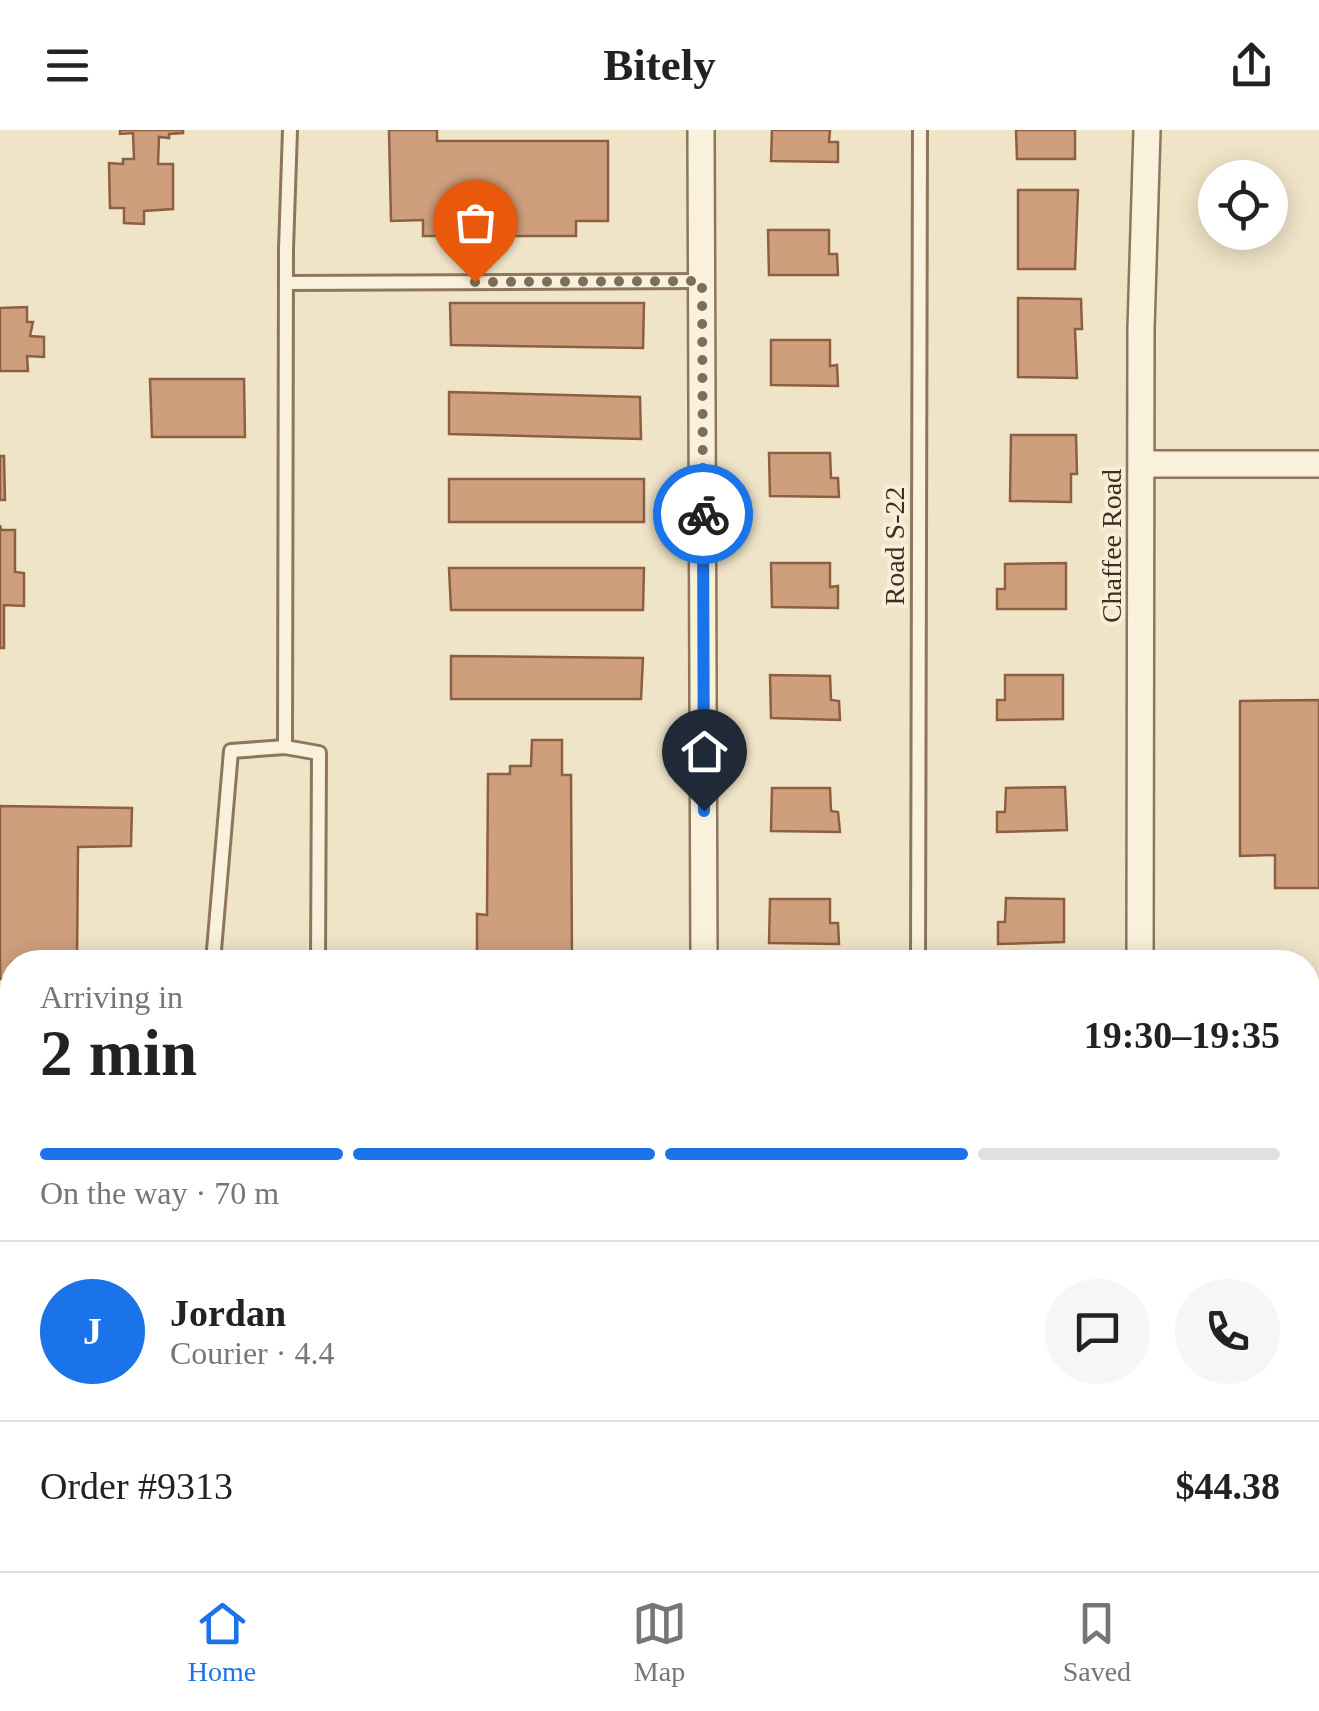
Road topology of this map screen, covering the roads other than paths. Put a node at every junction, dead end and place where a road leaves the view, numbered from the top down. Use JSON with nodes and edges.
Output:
{"nodes":[{"id":1,"x":290,"y":130,"type":"edge"},
{"id":2,"x":701,"y":130,"type":"edge"},
{"id":3,"x":920,"y":130,"type":"edge"},
{"id":4,"x":1147,"y":130,"type":"edge"},
{"id":5,"x":702,"y":281,"type":"junction"},
{"id":6,"x":286,"y":283,"type":"junction"},
{"id":7,"x":1141,"y":464,"type":"junction"},
{"id":8,"x":1319,"y":464,"type":"edge"},
{"id":9,"x":285,"y":747,"type":"junction"},
{"id":10,"x":214,"y":950,"type":"edge"},
{"id":11,"x":318,"y":950,"type":"edge"},
{"id":12,"x":704,"y":950,"type":"edge"},
{"id":13,"x":918,"y":950,"type":"edge"},
{"id":14,"x":1140,"y":950,"type":"edge"}],
"edges":[{"from":1,"to":6,"type":"lane"},
{"from":2,"to":5,"type":"street"},
{"from":3,"to":13,"type":"lane","name":"Road S-22"},
{"from":4,"to":7,"type":"street","name":"Chaffee Road"},
{"from":5,"to":6,"type":"lane"},
{"from":5,"to":12,"type":"street"},
{"from":6,"to":9,"type":"lane"},
{"from":7,"to":8,"type":"street"},
{"from":7,"to":14,"type":"street","name":"Chaffee Road"},
{"from":9,"to":10,"type":"lane"},
{"from":9,"to":11,"type":"lane"}]}
